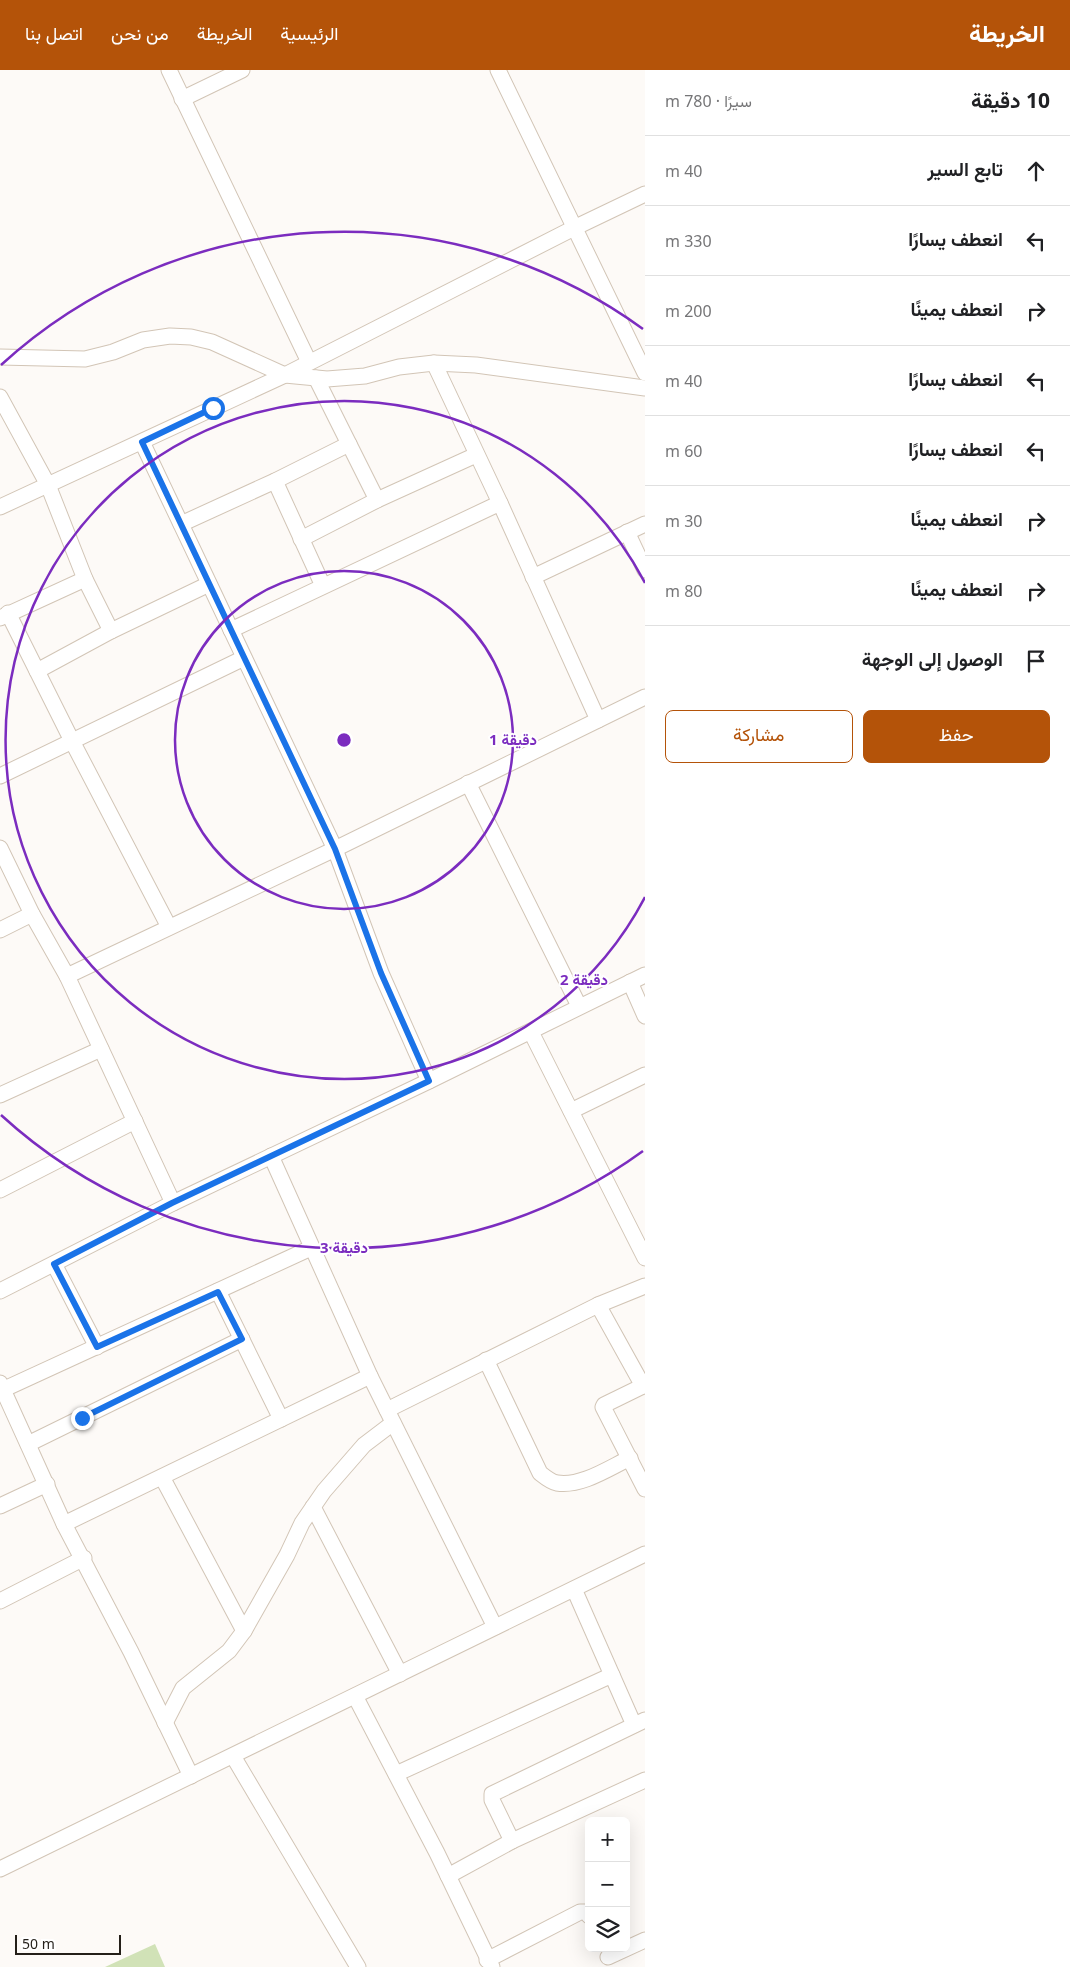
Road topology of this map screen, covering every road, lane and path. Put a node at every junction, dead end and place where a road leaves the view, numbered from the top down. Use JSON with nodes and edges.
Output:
{"nodes":[{"id":1,"x":169,"y":70,"type":"edge"},
{"id":2,"x":242,"y":70,"type":"edge"},
{"id":3,"x":498,"y":70,"type":"edge"},
{"id":4,"x":182,"y":98,"type":"junction"},
{"id":5,"x":645,"y":194,"type":"edge"},
{"id":6,"x":574,"y":228,"type":"junction"},
{"id":7,"x":0,"y":357,"type":"edge"},
{"id":8,"x":309,"y":362,"type":"junction"},
{"id":9,"x":434,"y":363,"type":"junction"},
{"id":10,"x":645,"y":373,"type":"edge"},
{"id":11,"x":284,"y":374,"type":"junction"},
{"id":12,"x":316,"y":378,"type":"junction"},
{"id":13,"x":645,"y":388,"type":"edge"},
{"id":14,"x":0,"y":398,"type":"edge"},
{"id":15,"x":142,"y":442,"type":"junction"},
{"id":16,"x":349,"y":444,"type":"junction"},
{"id":17,"x":476,"y":455,"type":"junction"},
{"id":18,"x":275,"y":481,"type":"junction"},
{"id":19,"x":48,"y":485,"type":"junction"},
{"id":20,"x":377,"y":500,"type":"junction"},
{"id":21,"x":500,"y":503,"type":"junction"},
{"id":22,"x":0,"y":507,"type":"edge"},
{"id":23,"x":181,"y":524,"type":"junction"},
{"id":24,"x":645,"y":524,"type":"edge"},
{"id":25,"x":627,"y":532,"type":"junction"},
{"id":26,"x":301,"y":538,"type":"junction"},
{"id":27,"x":645,"y":570,"type":"edge"},
{"id":28,"x":533,"y":577,"type":"junction"},
{"id":29,"x":85,"y":579,"type":"junction"},
{"id":30,"x":210,"y":584,"type":"junction"},
{"id":31,"x":323,"y":586,"type":"junction"},
{"id":32,"x":4,"y":616,"type":"edge"},
{"id":33,"x":231,"y":630,"type":"junction"},
{"id":34,"x":110,"y":631,"type":"junction"},
{"id":35,"x":244,"y":658,"type":"junction"},
{"id":36,"x":37,"y":671,"type":"junction"},
{"id":37,"x":645,"y":696,"type":"edge"},
{"id":38,"x":598,"y":720,"type":"junction"},
{"id":39,"x":72,"y":741,"type":"junction"},
{"id":40,"x":0,"y":776,"type":"edge"},
{"id":41,"x":468,"y":783,"type":"junction"},
{"id":42,"x":0,"y":848,"type":"edge"},
{"id":43,"x":335,"y":849,"type":"junction"},
{"id":44,"x":32,"y":914,"type":"junction"},
{"id":45,"x":169,"y":927,"type":"junction"},
{"id":46,"x":0,"y":930,"type":"edge"},
{"id":47,"x":645,"y":975,"type":"edge"},
{"id":48,"x":67,"y":976,"type":"junction"},
{"id":49,"x":630,"y":982,"type":"junction"},
{"id":50,"x":579,"y":1006,"type":"junction"},
{"id":51,"x":645,"y":1016,"type":"edge"},
{"id":52,"x":531,"y":1032,"type":"junction"},
{"id":53,"x":101,"y":1049,"type":"junction"},
{"id":54,"x":645,"y":1075,"type":"edge"},
{"id":55,"x":429,"y":1081,"type":"junction"},
{"id":56,"x":1,"y":1091,"type":"edge"},
{"id":57,"x":571,"y":1111,"type":"junction"},
{"id":58,"x":135,"y":1121,"type":"junction"},
{"id":59,"x":272,"y":1156,"type":"junction"},
{"id":60,"x":0,"y":1190,"type":"edge"},
{"id":61,"x":172,"y":1203,"type":"junction"},
{"id":62,"x":311,"y":1248,"type":"junction"},
{"id":63,"x":645,"y":1258,"type":"edge"},
{"id":64,"x":54,"y":1264,"type":"junction"},
{"id":65,"x":645,"y":1286,"type":"edge"},
{"id":66,"x":0,"y":1291,"type":"edge"},
{"id":67,"x":218,"y":1292,"type":"junction"},
{"id":68,"x":598,"y":1305,"type":"junction"},
{"id":69,"x":242,"y":1339,"type":"junction"},
{"id":70,"x":97,"y":1347,"type":"junction"},
{"id":71,"x":486,"y":1360,"type":"junction"},
{"id":72,"x":370,"y":1376,"type":"junction"},
{"id":73,"x":644,"y":1386,"type":"edge"},
{"id":74,"x":1,"y":1388,"type":"edge"},
{"id":75,"x":390,"y":1416,"type":"junction"},
{"id":76,"x":281,"y":1419,"type":"junction"},
{"id":77,"x":28,"y":1444,"type":"junction"},
{"id":78,"x":630,"y":1458,"type":"junction"},
{"id":79,"x":162,"y":1477,"type":"junction"},
{"id":80,"x":47,"y":1484,"type":"junction"},
{"id":81,"x":645,"y":1489,"type":"edge"},
{"id":82,"x":0,"y":1506,"type":"edge"},
{"id":83,"x":312,"y":1507,"type":"junction"},
{"id":84,"x":64,"y":1524,"type":"junction"},
{"id":85,"x":645,"y":1554,"type":"edge"},
{"id":86,"x":84,"y":1558,"type":"junction"},
{"id":87,"x":574,"y":1589,"type":"junction"},
{"id":88,"x":0,"y":1601,"type":"edge"},
{"id":89,"x":495,"y":1627,"type":"junction"},
{"id":90,"x":244,"y":1631,"type":"junction"},
{"id":91,"x":400,"y":1674,"type":"junction"},
{"id":92,"x":612,"y":1675,"type":"junction"},
{"id":93,"x":355,"y":1696,"type":"junction"},
{"id":94,"x":165,"y":1723,"type":"junction"},
{"id":95,"x":640,"y":1723,"type":"edge"},
{"id":96,"x":233,"y":1756,"type":"junction"},
{"id":97,"x":396,"y":1774,"type":"junction"},
{"id":98,"x":191,"y":1776,"type":"junction"},
{"id":99,"x":645,"y":1780,"type":"edge"},
{"id":100,"x":512,"y":1841,"type":"junction"},
{"id":101,"x":0,"y":1869,"type":"edge"},
{"id":102,"x":448,"y":1876,"type":"junction"},
{"id":103,"x":585,"y":1912,"type":"edge"},
{"id":104,"x":645,"y":1940,"type":"edge"},
{"id":105,"x":609,"y":1957,"type":"edge"},
{"id":106,"x":490,"y":1964,"type":"edge"},
{"id":107,"x":358,"y":1967,"type":"edge"}],
"edges":[{"from":1,"to":4,"type":"street"},
{"from":2,"to":4,"type":"street"},
{"from":3,"to":6,"type":"street"},
{"from":4,"to":8,"type":"street"},
{"from":5,"to":6,"type":"street"},
{"from":6,"to":8,"type":"street"},
{"from":6,"to":10,"type":"street"},
{"from":7,"to":11,"type":"street"},
{"from":8,"to":11,"type":"street"},
{"from":9,"to":12,"type":"street"},
{"from":9,"to":13,"type":"street"},
{"from":9,"to":17,"type":"street"},
{"from":11,"to":12,"type":"street"},
{"from":11,"to":15,"type":"street"},
{"from":12,"to":16,"type":"street"},
{"from":14,"to":19,"type":"street"},
{"from":15,"to":19,"type":"street"},
{"from":15,"to":23,"type":"street"},
{"from":16,"to":18,"type":"street"},
{"from":16,"to":20,"type":"street"},
{"from":17,"to":20,"type":"street"},
{"from":17,"to":21,"type":"street"},
{"from":18,"to":23,"type":"street"},
{"from":18,"to":26,"type":"street"},
{"from":19,"to":22,"type":"street"},
{"from":19,"to":29,"type":"street"},
{"from":20,"to":26,"type":"street"},
{"from":21,"to":28,"type":"street"},
{"from":21,"to":31,"type":"street"},
{"from":23,"to":30,"type":"street"},
{"from":24,"to":25,"type":"street"},
{"from":25,"to":27,"type":"street"},
{"from":25,"to":28,"type":"street"},
{"from":26,"to":31,"type":"street"},
{"from":28,"to":38,"type":"street"},
{"from":29,"to":32,"type":"street"},
{"from":29,"to":34,"type":"street"},
{"from":30,"to":33,"type":"street"},
{"from":30,"to":34,"type":"street"},
{"from":31,"to":33,"type":"street"},
{"from":32,"to":36,"type":"street"},
{"from":33,"to":35,"type":"street"},
{"from":34,"to":36,"type":"street"},
{"from":35,"to":39,"type":"street"},
{"from":35,"to":43,"type":"street"},
{"from":36,"to":39,"type":"street"},
{"from":37,"to":38,"type":"street"},
{"from":38,"to":41,"type":"street"},
{"from":39,"to":40,"type":"street"},
{"from":39,"to":45,"type":"street"},
{"from":41,"to":43,"type":"street"},
{"from":41,"to":50,"type":"street"},
{"from":42,"to":44,"type":"street"},
{"from":43,"to":45,"type":"street"},
{"from":43,"to":55,"type":"street"},
{"from":44,"to":46,"type":"street"},
{"from":44,"to":48,"type":"street"},
{"from":45,"to":48,"type":"street"},
{"from":47,"to":49,"type":"street"},
{"from":48,"to":53,"type":"street"},
{"from":49,"to":50,"type":"street"},
{"from":49,"to":51,"type":"street"},
{"from":50,"to":52,"type":"street"},
{"from":52,"to":55,"type":"street"},
{"from":52,"to":57,"type":"street"},
{"from":53,"to":56,"type":"street"},
{"from":53,"to":58,"type":"street"},
{"from":54,"to":57,"type":"street"},
{"from":55,"to":59,"type":"street"},
{"from":57,"to":63,"type":"street"},
{"from":58,"to":60,"type":"street"},
{"from":58,"to":61,"type":"street"},
{"from":59,"to":61,"type":"street"},
{"from":59,"to":62,"type":"street"},
{"from":61,"to":64,"type":"street"},
{"from":62,"to":67,"type":"street"},
{"from":62,"to":72,"type":"street"},
{"from":64,"to":66,"type":"street"},
{"from":64,"to":70,"type":"street"},
{"from":65,"to":68,"type":"street"},
{"from":67,"to":69,"type":"street"},
{"from":67,"to":70,"type":"street"},
{"from":68,"to":71,"type":"street"},
{"from":68,"to":73,"type":"street"},
{"from":69,"to":76,"type":"street"},
{"from":69,"to":77,"type":"street"},
{"from":70,"to":74,"type":"street"},
{"from":71,"to":75,"type":"street"},
{"from":71,"to":78,"type":"street"},
{"from":72,"to":75,"type":"street"},
{"from":72,"to":76,"type":"street"},
{"from":73,"to":78,"type":"street"},
{"from":74,"to":77,"type":"street"},
{"from":75,"to":83,"type":"street"},
{"from":75,"to":89,"type":"street"},
{"from":76,"to":79,"type":"street"},
{"from":77,"to":80,"type":"street"},
{"from":78,"to":81,"type":"street"},
{"from":79,"to":84,"type":"street"},
{"from":79,"to":90,"type":"street"},
{"from":80,"to":82,"type":"street"},
{"from":80,"to":84,"type":"street"},
{"from":83,"to":90,"type":"street"},
{"from":83,"to":91,"type":"street"},
{"from":84,"to":86,"type":"street"},
{"from":85,"to":87,"type":"street"},
{"from":86,"to":88,"type":"street"},
{"from":86,"to":94,"type":"street"},
{"from":87,"to":89,"type":"street"},
{"from":87,"to":92,"type":"street"},
{"from":89,"to":91,"type":"street"},
{"from":90,"to":94,"type":"street"},
{"from":91,"to":93,"type":"street"},
{"from":92,"to":95,"type":"street"},
{"from":92,"to":97,"type":"street"},
{"from":93,"to":96,"type":"street"},
{"from":93,"to":97,"type":"street"},
{"from":94,"to":98,"type":"street"},
{"from":95,"to":100,"type":"street"},
{"from":96,"to":98,"type":"street"},
{"from":96,"to":107,"type":"street"},
{"from":97,"to":102,"type":"street"},
{"from":98,"to":101,"type":"street"},
{"from":99,"to":100,"type":"street"},
{"from":100,"to":102,"type":"street"},
{"from":102,"to":106,"type":"street"},
{"from":103,"to":106,"type":"street"},
{"from":104,"to":105,"type":"street"}]}
